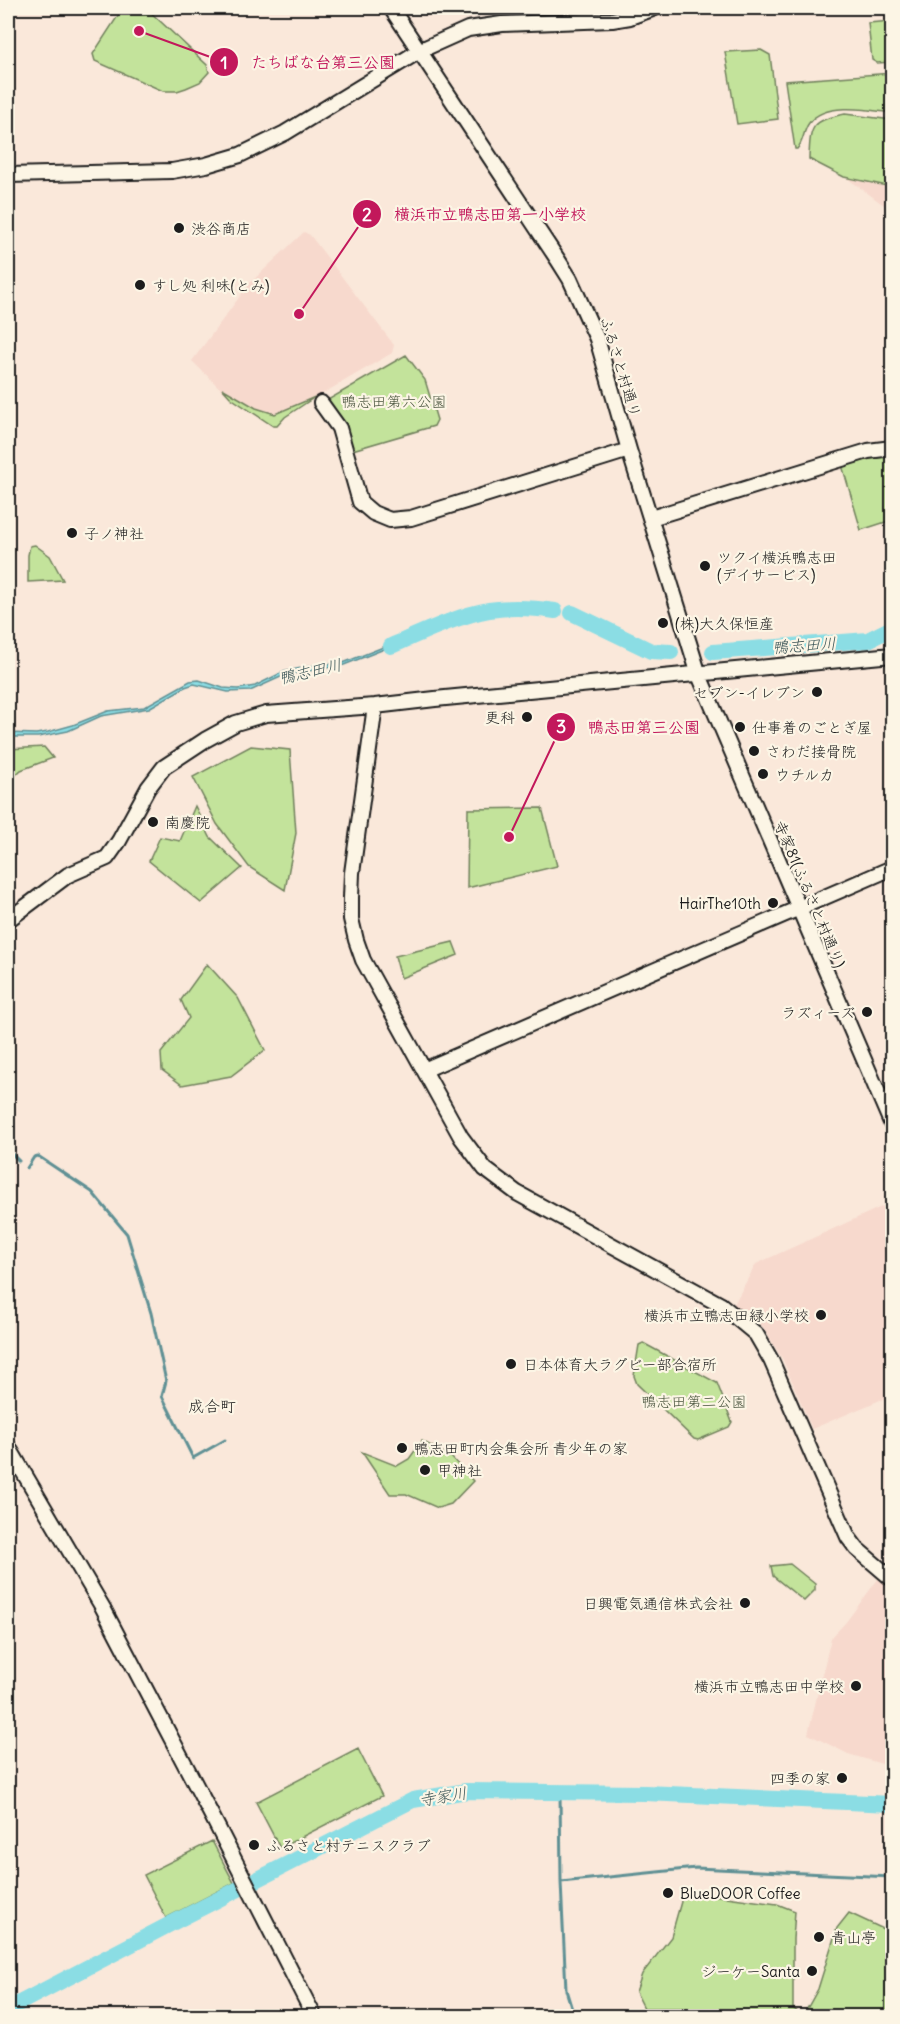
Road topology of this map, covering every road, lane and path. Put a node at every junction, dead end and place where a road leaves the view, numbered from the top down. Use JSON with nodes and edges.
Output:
{"nodes":[{"id":1,"x":391,"y":8,"type":"edge"},
{"id":2,"x":655,"y":8,"type":"edge"},
{"id":3,"x":421,"y":50,"type":"junction"},
{"id":4,"x":8,"y":175,"type":"edge"},
{"id":5,"x":321,"y":403,"type":"dead end"},
{"id":6,"x":892,"y":448,"type":"edge"},
{"id":7,"x":629,"y":450,"type":"junction"},
{"id":8,"x":651,"y":518,"type":"junction"},
{"id":9,"x":892,"y":655,"type":"edge"},
{"id":10,"x":699,"y":675,"type":"junction"},
{"id":11,"x":375,"y":706,"type":"junction"},
{"id":12,"x":892,"y":868,"type":"edge"},
{"id":13,"x":799,"y":908,"type":"junction"},
{"id":14,"x":8,"y":920,"type":"edge"},
{"id":15,"x":424,"y":1071,"type":"junction"},
{"id":16,"x":892,"y":1125,"type":"edge"},
{"id":17,"x":8,"y":1446,"type":"edge"},
{"id":18,"x":892,"y":1579,"type":"edge"},
{"id":19,"x":314,"y":2016,"type":"edge"}],
"edges":[{"from":1,"to":3,"type":"street","name":"ふるさと村通り"},
{"from":2,"to":3,"type":"street"},
{"from":3,"to":4,"type":"street"},
{"from":3,"to":7,"type":"street","name":"ふるさと村通り"},
{"from":5,"to":7,"type":"street"},
{"from":6,"to":8,"type":"street"},
{"from":7,"to":8,"type":"street","name":"ふるさと村通り"},
{"from":8,"to":10,"type":"street","name":"ふるさと村通り"},
{"from":9,"to":10,"type":"street"},
{"from":10,"to":11,"type":"street"},
{"from":10,"to":13,"type":"street","name":"寺家81(ふるさと村通り)"},
{"from":11,"to":14,"type":"street"},
{"from":11,"to":15,"type":"street"},
{"from":12,"to":13,"type":"street"},
{"from":13,"to":15,"type":"street"},
{"from":13,"to":16,"type":"street","name":"寺家81(ふるさと村通り)"},
{"from":15,"to":18,"type":"street"},
{"from":17,"to":19,"type":"street"}]}
